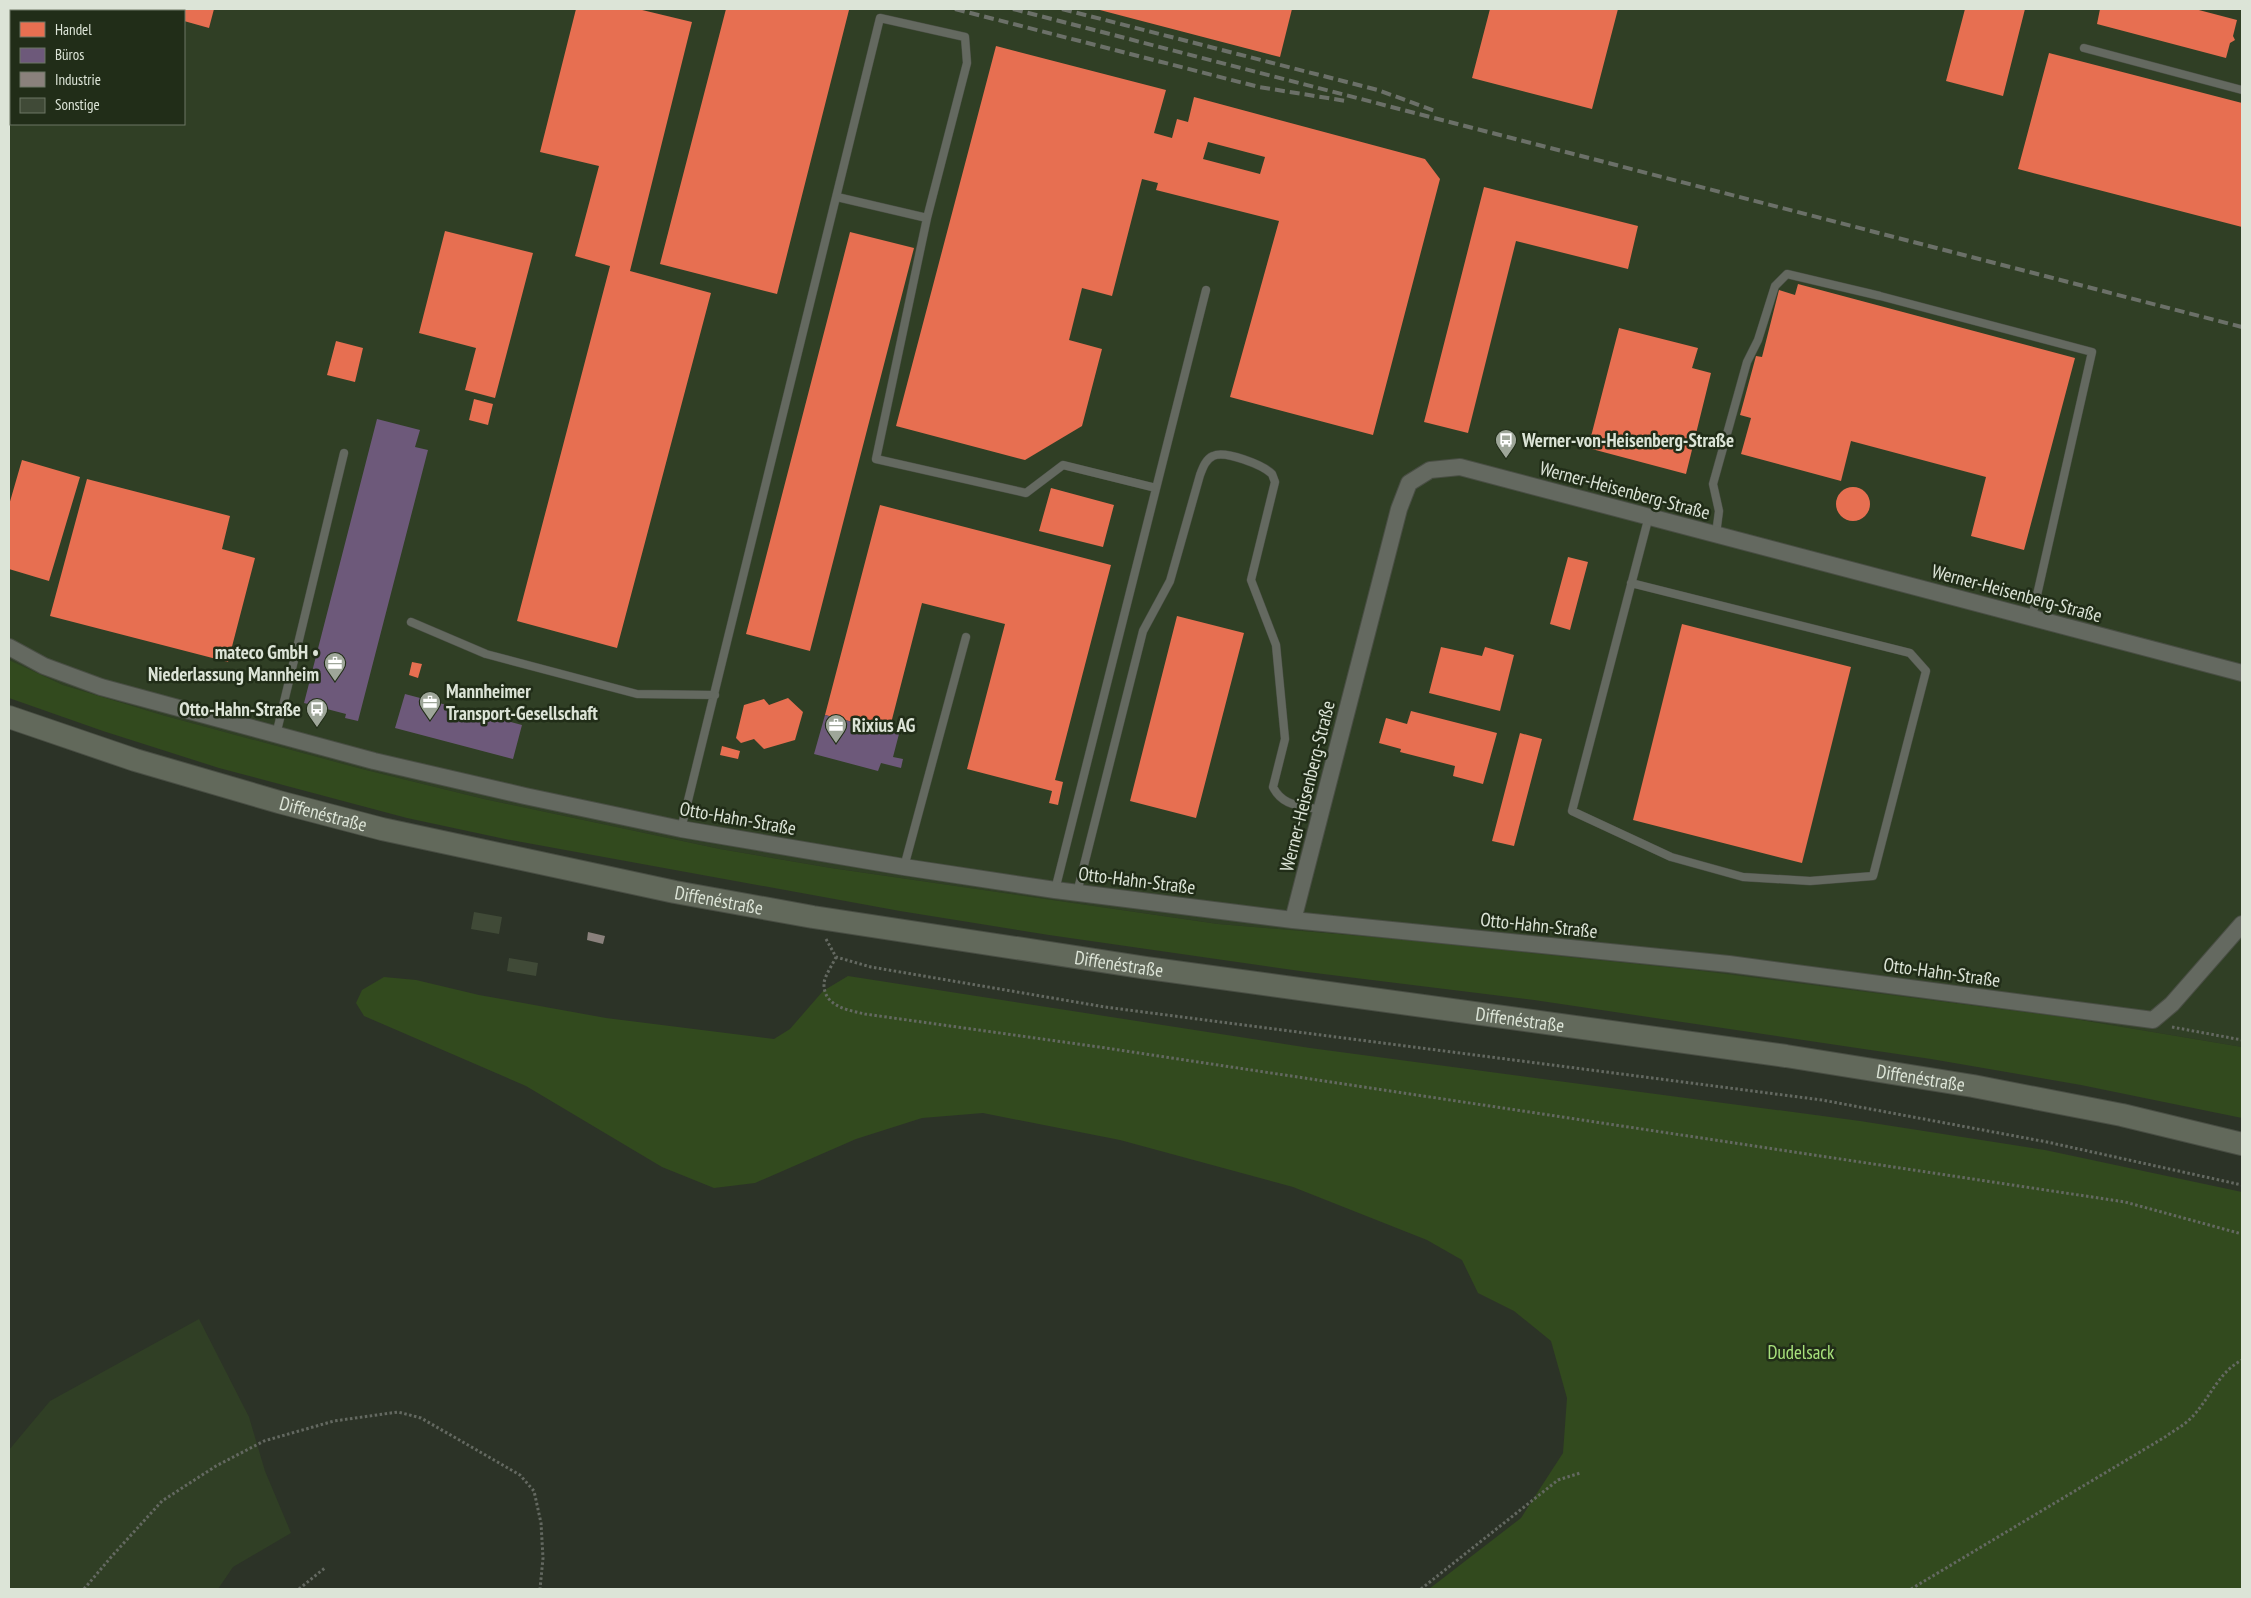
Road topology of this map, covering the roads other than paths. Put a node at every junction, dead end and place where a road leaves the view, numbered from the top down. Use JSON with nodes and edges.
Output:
{"nodes":[{"id":1,"x":2084,"y":48,"type":"dead end"},
{"id":2,"x":2242,"y":90,"type":"edge"},
{"id":3,"x":837,"y":197,"type":"junction"},
{"id":4,"x":926,"y":218,"type":"junction"},
{"id":5,"x":1206,"y":290,"type":"dead end"},
{"id":6,"x":344,"y":453,"type":"dead end"},
{"id":7,"x":1156,"y":488,"type":"junction"},
{"id":8,"x":1649,"y":516,"type":"junction"},
{"id":9,"x":1716,"y":534,"type":"junction"},
{"id":10,"x":1631,"y":583,"type":"junction"},
{"id":11,"x":2032,"y":617,"type":"junction"},
{"id":12,"x":411,"y":622,"type":"dead end"},
{"id":13,"x":966,"y":637,"type":"dead end"},
{"id":14,"x":9,"y":648,"type":"edge"},
{"id":15,"x":2242,"y":673,"type":"edge"},
{"id":16,"x":714,"y":694,"type":"junction"},
{"id":17,"x":9,"y":717,"type":"edge"},
{"id":18,"x":276,"y":735,"type":"junction"},
{"id":19,"x":1321,"y":810,"type":"junction"},
{"id":20,"x":681,"y":829,"type":"junction"},
{"id":21,"x":904,"y":867,"type":"junction"},
{"id":22,"x":1055,"y":890,"type":"junction"},
{"id":23,"x":1077,"y":893,"type":"junction"},
{"id":24,"x":1293,"y":920,"type":"junction"},
{"id":25,"x":2242,"y":924,"type":"edge"},
{"id":26,"x":2242,"y":1144,"type":"edge"}],
"edges":[{"from":1,"to":2,"type":"lane"},
{"from":3,"to":4,"type":"lane"},
{"from":3,"to":4,"type":"lane"},
{"from":3,"to":16,"type":"lane"},
{"from":4,"to":7,"type":"lane"},
{"from":5,"to":7,"type":"lane"},
{"from":6,"to":18,"type":"lane"},
{"from":7,"to":22,"type":"lane"},
{"from":8,"to":9,"type":"street","name":"Werner-Heisenberg-Straße"},
{"from":8,"to":10,"type":"lane"},
{"from":8,"to":19,"type":"street","name":"Werner-Heisenberg-Straße"},
{"from":9,"to":11,"type":"street","name":"Werner-Heisenberg-Straße"},
{"from":9,"to":11,"type":"lane"},
{"from":10,"to":10,"type":"lane"},
{"from":11,"to":15,"type":"street","name":"Werner-Heisenberg-Straße"},
{"from":12,"to":16,"type":"lane"},
{"from":13,"to":21,"type":"lane"},
{"from":14,"to":18,"type":"street","name":"Otto-Hahn-Straße"},
{"from":16,"to":20,"type":"lane"},
{"from":17,"to":26,"type":"main road","name":"Diffenéstraße"},
{"from":18,"to":20,"type":"street","name":"Otto-Hahn-Straße"},
{"from":19,"to":23,"type":"lane"},
{"from":19,"to":24,"type":"street","name":"Werner-Heisenberg-Straße"},
{"from":20,"to":21,"type":"street","name":"Otto-Hahn-Straße"},
{"from":21,"to":22,"type":"street","name":"Otto-Hahn-Straße"},
{"from":22,"to":23,"type":"street","name":"Otto-Hahn-Straße"},
{"from":23,"to":24,"type":"street","name":"Otto-Hahn-Straße"},
{"from":24,"to":25,"type":"street","name":"Otto-Hahn-Straße"}]}
